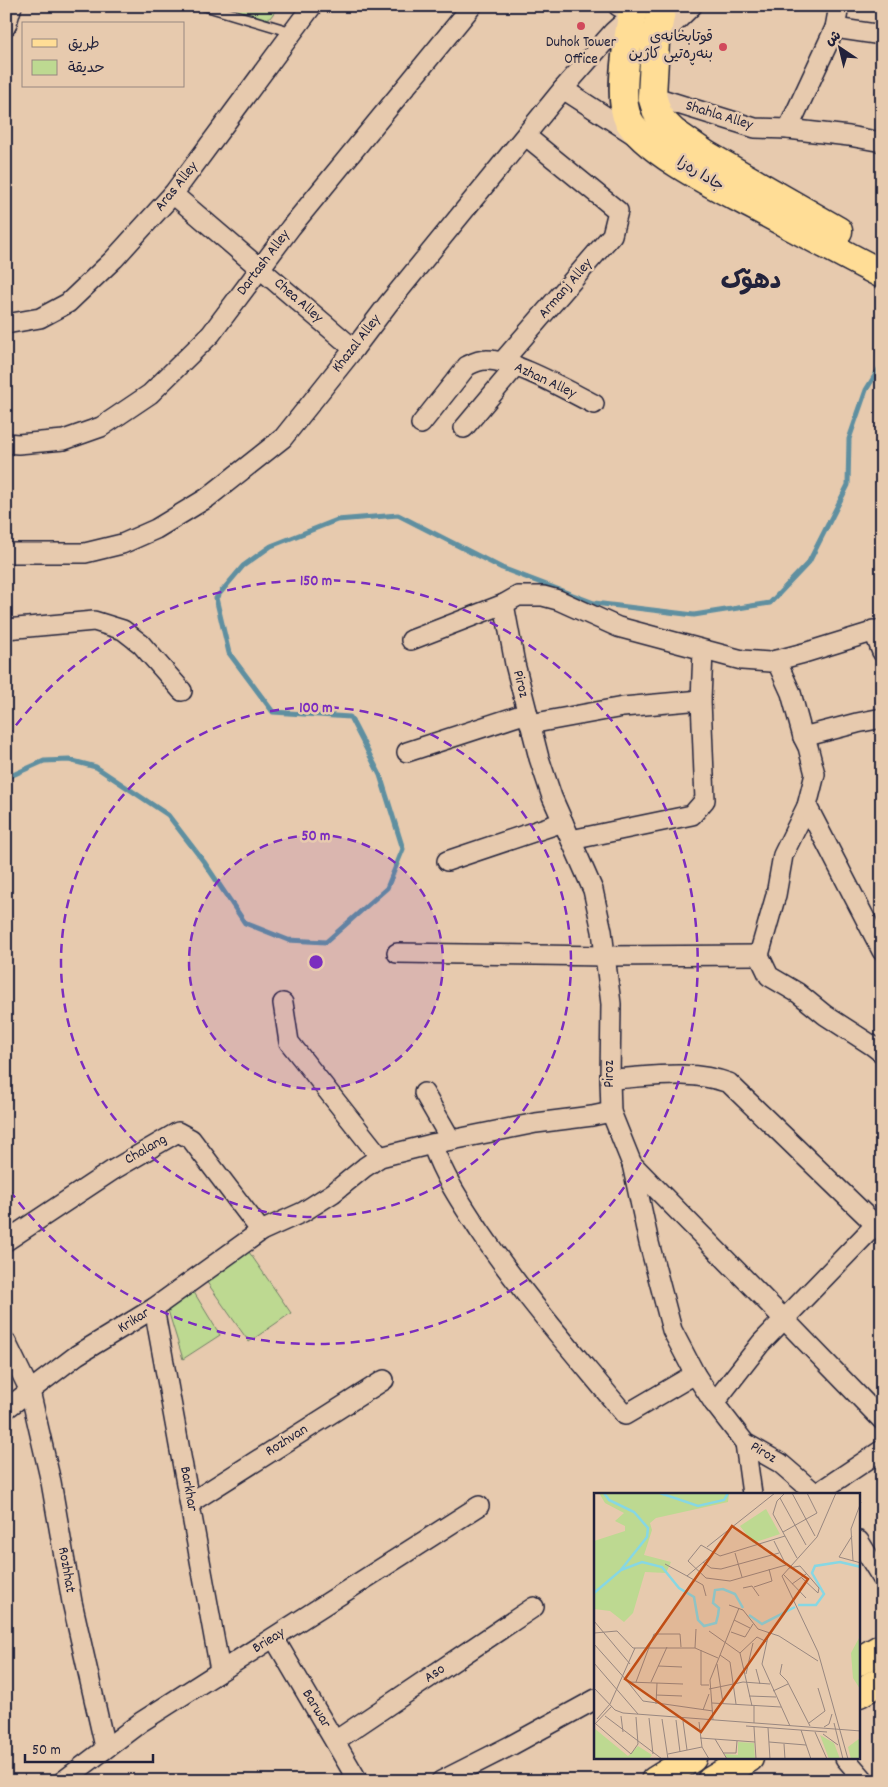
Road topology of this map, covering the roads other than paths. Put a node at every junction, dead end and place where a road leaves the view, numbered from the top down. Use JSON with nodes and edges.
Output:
{"nodes":[{"id":1,"x":12,"y":6,"type":"edge"},
{"id":2,"x":205,"y":6,"type":"edge"},
{"id":3,"x":312,"y":6,"type":"edge"},
{"id":4,"x":472,"y":6,"type":"edge"},
{"id":5,"x":662,"y":6,"type":"edge"},
{"id":6,"x":692,"y":6,"type":"edge"},
{"id":7,"x":839,"y":6,"type":"edge"},
{"id":8,"x":628,"y":9,"type":"edge"},
{"id":9,"x":6,"y":26,"type":"edge"},
{"id":10,"x":835,"y":28,"type":"junction"},
{"id":11,"x":292,"y":32,"type":"junction"},
{"id":12,"x":882,"y":35,"type":"edge"},
{"id":13,"x":655,"y":42,"type":"junction"},
{"id":14,"x":563,"y":89,"type":"junction"},
{"id":15,"x":652,"y":96,"type":"junction"},
{"id":16,"x":788,"y":129,"type":"junction"},
{"id":17,"x":526,"y":136,"type":"junction"},
{"id":18,"x":882,"y":142,"type":"edge"},
{"id":19,"x":662,"y":152,"type":"junction"},
{"id":20,"x":173,"y":194,"type":"junction"},
{"id":21,"x":832,"y":238,"type":"junction"},
{"id":22,"x":882,"y":252,"type":"edge"},
{"id":23,"x":260,"y":269,"type":"junction"},
{"id":24,"x":882,"y":274,"type":"edge"},
{"id":25,"x":6,"y":324,"type":"edge"},
{"id":26,"x":354,"y":350,"type":"junction"},
{"id":27,"x":509,"y":364,"type":"junction"},
{"id":28,"x":594,"y":404,"type":"dead end"},
{"id":29,"x":420,"y":424,"type":"dead end"},
{"id":30,"x":464,"y":428,"type":"dead end"},
{"id":31,"x":6,"y":443,"type":"edge"},
{"id":32,"x":6,"y":553,"type":"edge"},
{"id":33,"x":504,"y":604,"type":"junction"},
{"id":34,"x":6,"y":629,"type":"edge"},
{"id":35,"x":878,"y":630,"type":"edge"},
{"id":36,"x":411,"y":640,"type":"dead end"},
{"id":37,"x":703,"y":651,"type":"junction"},
{"id":38,"x":882,"y":652,"type":"edge"},
{"id":39,"x":776,"y":660,"type":"junction"},
{"id":40,"x":182,"y":691,"type":"dead end"},
{"id":41,"x":701,"y":700,"type":"junction"},
{"id":42,"x":529,"y":718,"type":"junction"},
{"id":43,"x":882,"y":718,"type":"edge"},
{"id":44,"x":804,"y":737,"type":"junction"},
{"id":45,"x":408,"y":752,"type":"dead end"},
{"id":46,"x":807,"y":806,"type":"junction"},
{"id":47,"x":563,"y":822,"type":"junction"},
{"id":48,"x":571,"y":840,"type":"junction"},
{"id":49,"x":447,"y":860,"type":"dead end"},
{"id":50,"x":882,"y":951,"type":"edge"},
{"id":51,"x":397,"y":953,"type":"dead end"},
{"id":52,"x":759,"y":955,"type":"junction"},
{"id":53,"x":605,"y":956,"type":"junction"},
{"id":54,"x":283,"y":1003,"type":"dead end"},
{"id":55,"x":882,"y":1054,"type":"edge"},
{"id":56,"x":610,"y":1079,"type":"junction"},
{"id":57,"x":424,"y":1093,"type":"dead end"},
{"id":58,"x":611,"y":1112,"type":"junction"},
{"id":59,"x":442,"y":1142,"type":"junction"},
{"id":60,"x":380,"y":1157,"type":"junction"},
{"id":61,"x":632,"y":1164,"type":"junction"},
{"id":62,"x":880,"y":1225,"type":"edge"},
{"id":63,"x":261,"y":1231,"type":"junction"},
{"id":64,"x":6,"y":1241,"type":"edge"},
{"id":65,"x":154,"y":1308,"type":"junction"},
{"id":66,"x":784,"y":1319,"type":"junction"},
{"id":67,"x":6,"y":1342,"type":"edge"},
{"id":68,"x":695,"y":1374,"type":"junction"},
{"id":69,"x":384,"y":1380,"type":"dead end"},
{"id":70,"x":30,"y":1392,"type":"junction"},
{"id":71,"x":714,"y":1403,"type":"junction"},
{"id":72,"x":6,"y":1409,"type":"edge"},
{"id":73,"x":882,"y":1420,"type":"edge"},
{"id":74,"x":745,"y":1442,"type":"junction"},
{"id":75,"x":882,"y":1450,"type":"edge"},
{"id":76,"x":752,"y":1493,"type":"edge"},
{"id":77,"x":815,"y":1493,"type":"edge"},
{"id":78,"x":818,"y":1493,"type":"edge"},
{"id":79,"x":190,"y":1503,"type":"junction"},
{"id":80,"x":479,"y":1506,"type":"dead end"},
{"id":81,"x":861,"y":1550,"type":"edge"},
{"id":82,"x":882,"y":1578,"type":"edge"},
{"id":83,"x":534,"y":1608,"type":"dead end"},
{"id":84,"x":274,"y":1638,"type":"junction"},
{"id":85,"x":882,"y":1648,"type":"edge"},
{"id":86,"x":860,"y":1660,"type":"edge"},
{"id":87,"x":220,"y":1670,"type":"junction"},
{"id":88,"x":882,"y":1680,"type":"edge"},
{"id":89,"x":860,"y":1692,"type":"edge"},
{"id":90,"x":594,"y":1700,"type":"edge"},
{"id":91,"x":335,"y":1742,"type":"junction"},
{"id":92,"x":105,"y":1747,"type":"junction"},
{"id":93,"x":689,"y":1760,"type":"edge"},
{"id":94,"x":746,"y":1760,"type":"edge"},
{"id":95,"x":847,"y":1760,"type":"edge"},
{"id":96,"x":63,"y":1781,"type":"edge"},
{"id":97,"x":358,"y":1781,"type":"edge"},
{"id":98,"x":441,"y":1781,"type":"edge"},
{"id":99,"x":655,"y":1781,"type":"edge"},
{"id":100,"x":711,"y":1781,"type":"edge"},
{"id":101,"x":865,"y":1781,"type":"edge"}],
"edges":[{"from":1,"to":9,"type":"street"},
{"from":2,"to":11,"type":"lane"},
{"from":3,"to":11,"type":"street","name":"Aras Alley"},
{"from":4,"to":23,"type":"street","name":"Dartash Alley"},
{"from":5,"to":13,"type":"main road","name":"جادا ره‌زا"},
{"from":6,"to":13,"type":"street"},
{"from":7,"to":10,"type":"street"},
{"from":8,"to":14,"type":"street","name":"Khazal Alley"},
{"from":8,"to":19,"type":"main road","name":"جادا ره‌زا"},
{"from":10,"to":12,"type":"street"},
{"from":10,"to":16,"type":"street"},
{"from":11,"to":20,"type":"street","name":"Aras Alley"},
{"from":13,"to":15,"type":"main road","name":"جادا ره‌زا"},
{"from":14,"to":17,"type":"street","name":"Khazal Alley"},
{"from":14,"to":19,"type":"street"},
{"from":15,"to":16,"type":"street","name":"Shahla Alley"},
{"from":15,"to":21,"type":"main road","name":"جادا ره‌زا"},
{"from":16,"to":18,"type":"street","name":"Shahla Alley"},
{"from":17,"to":26,"type":"street","name":"Khazal Alley"},
{"from":17,"to":27,"type":"street","name":"Armanj Alley"},
{"from":19,"to":21,"type":"main road","name":"جادا ره‌زا"},
{"from":20,"to":23,"type":"street","name":"Chea Alley"},
{"from":20,"to":25,"type":"street","name":"Aras Alley"},
{"from":21,"to":22,"type":"main road","name":"جادا ره‌زا"},
{"from":21,"to":24,"type":"main road","name":"جادا ره‌زا"},
{"from":23,"to":26,"type":"street","name":"Chea Alley"},
{"from":23,"to":31,"type":"street","name":"Dartash Alley"},
{"from":26,"to":32,"type":"street","name":"Khazal Alley"},
{"from":27,"to":28,"type":"street","name":"Azhan Alley"},
{"from":27,"to":29,"type":"street","name":"Azhan Alley"},
{"from":27,"to":30,"type":"street","name":"Armanj Alley"},
{"from":33,"to":36,"type":"street"},
{"from":33,"to":37,"type":"street"},
{"from":33,"to":42,"type":"street","name":"Piroz"},
{"from":34,"to":40,"type":"street"},
{"from":35,"to":38,"type":"street"},
{"from":35,"to":39,"type":"street"},
{"from":37,"to":39,"type":"street"},
{"from":37,"to":41,"type":"street"},
{"from":39,"to":44,"type":"street"},
{"from":41,"to":42,"type":"street"},
{"from":41,"to":48,"type":"street"},
{"from":42,"to":45,"type":"street"},
{"from":42,"to":47,"type":"street","name":"Piroz"},
{"from":43,"to":44,"type":"street"},
{"from":44,"to":46,"type":"street"},
{"from":46,"to":50,"type":"street"},
{"from":46,"to":52,"type":"street"},
{"from":47,"to":48,"type":"street","name":"Piroz"},
{"from":47,"to":49,"type":"street"},
{"from":48,"to":53,"type":"street","name":"Piroz"},
{"from":51,"to":53,"type":"street"},
{"from":52,"to":53,"type":"street"},
{"from":52,"to":55,"type":"street"},
{"from":53,"to":56,"type":"street","name":"Piroz"},
{"from":54,"to":60,"type":"street"},
{"from":56,"to":58,"type":"street","name":"Piroz"},
{"from":56,"to":62,"type":"street"},
{"from":57,"to":59,"type":"street"},
{"from":58,"to":59,"type":"street"},
{"from":58,"to":61,"type":"street","name":"Piroz"},
{"from":59,"to":60,"type":"street"},
{"from":59,"to":68,"type":"street"},
{"from":60,"to":63,"type":"street","name":"Krikar"},
{"from":61,"to":66,"type":"street"},
{"from":61,"to":68,"type":"street","name":"Piroz"},
{"from":62,"to":66,"type":"street"},
{"from":63,"to":64,"type":"street","name":"Chalang"},
{"from":63,"to":65,"type":"street","name":"Krikar"},
{"from":65,"to":70,"type":"street","name":"Krikar"},
{"from":65,"to":79,"type":"street","name":"Barkhar"},
{"from":66,"to":71,"type":"street"},
{"from":66,"to":73,"type":"street"},
{"from":67,"to":70,"type":"street"},
{"from":68,"to":71,"type":"street","name":"Piroz"},
{"from":69,"to":79,"type":"street","name":"Rozhvan"},
{"from":70,"to":72,"type":"street","name":"Krikar"},
{"from":70,"to":92,"type":"street","name":"Rozhhat"},
{"from":71,"to":74,"type":"street","name":"Piroz"},
{"from":74,"to":76,"type":"street"},
{"from":74,"to":77,"type":"street","name":"Piroz"},
{"from":75,"to":78,"type":"street"},
{"from":79,"to":87,"type":"street","name":"Barkhar"},
{"from":80,"to":84,"type":"street","name":"Brieay"},
{"from":81,"to":82,"type":"street"},
{"from":83,"to":91,"type":"street","name":"Aso"},
{"from":84,"to":87,"type":"street","name":"Brieay"},
{"from":84,"to":91,"type":"street","name":"Barwar"},
{"from":85,"to":86,"type":"main road"},
{"from":87,"to":92,"type":"street","name":"Brieay"},
{"from":88,"to":89,"type":"main road"},
{"from":90,"to":98,"type":"street"},
{"from":91,"to":97,"type":"street","name":"Barwar"},
{"from":92,"to":96,"type":"street","name":"Brieay"},
{"from":93,"to":99,"type":"main road"},
{"from":94,"to":100,"type":"main road"},
{"from":95,"to":101,"type":"street"}]}
